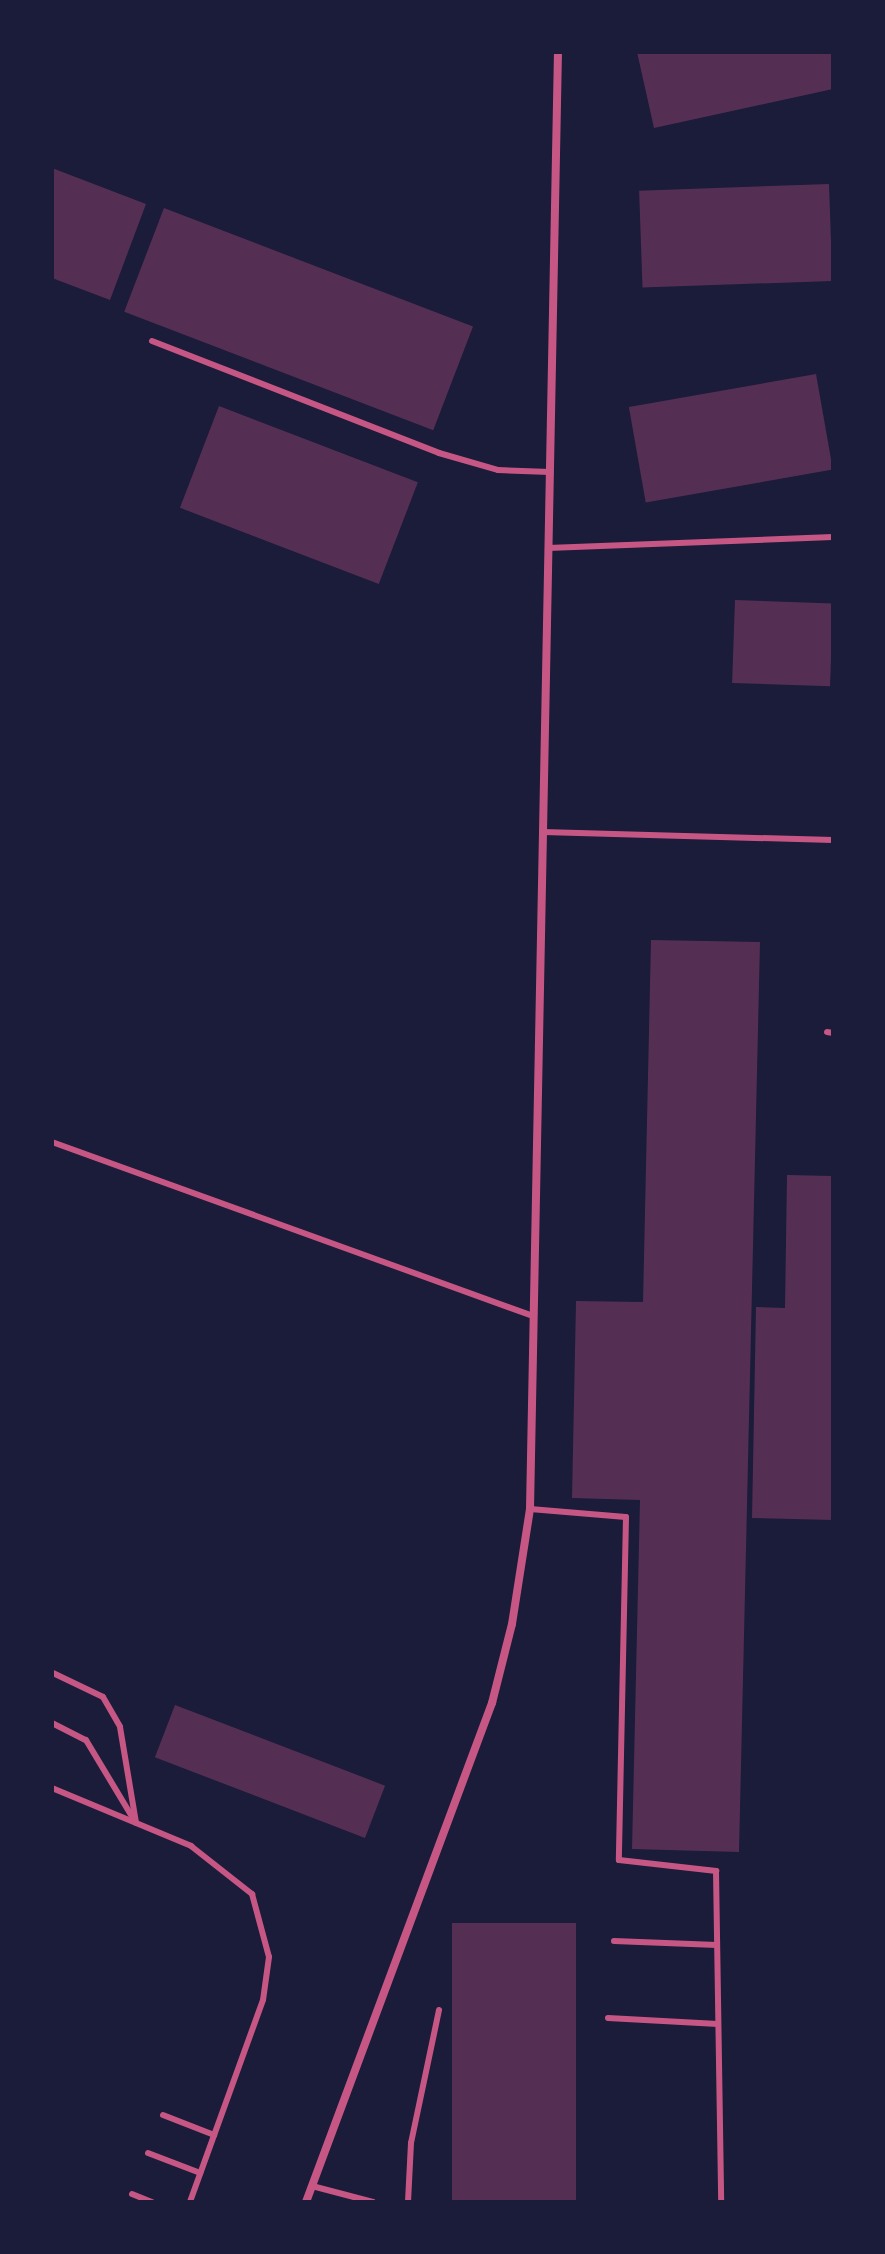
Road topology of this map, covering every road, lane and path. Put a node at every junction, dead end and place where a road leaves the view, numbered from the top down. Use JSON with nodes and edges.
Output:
{"nodes":[{"id":1,"x":558,"y":52,"type":"edge"},
{"id":2,"x":152,"y":341,"type":"dead end"},
{"id":3,"x":550,"y":472,"type":"junction"},
{"id":4,"x":833,"y":537,"type":"edge"},
{"id":5,"x":548,"y":548,"type":"junction"},
{"id":6,"x":543,"y":832,"type":"junction"},
{"id":7,"x":833,"y":840,"type":"edge"},
{"id":8,"x":52,"y":1142,"type":"edge"},
{"id":9,"x":533,"y":1316,"type":"junction"},
{"id":10,"x":530,"y":1509,"type":"junction"},
{"id":11,"x":53,"y":1673,"type":"edge"},
{"id":12,"x":52,"y":1723,"type":"edge"},
{"id":13,"x":52,"y":1788,"type":"edge"},
{"id":14,"x":136,"y":1823,"type":"junction"},
{"id":15,"x":614,"y":1941,"type":"dead end"},
{"id":16,"x":717,"y":1945,"type":"junction"},
{"id":17,"x":439,"y":2010,"type":"dead end"},
{"id":18,"x":608,"y":2018,"type":"dead end"},
{"id":19,"x":718,"y":2024,"type":"junction"},
{"id":20,"x":163,"y":2115,"type":"dead end"},
{"id":21,"x":214,"y":2135,"type":"junction"},
{"id":22,"x":148,"y":2153,"type":"dead end"},
{"id":23,"x":200,"y":2173,"type":"junction"},
{"id":24,"x":312,"y":2186,"type":"junction"},
{"id":25,"x":132,"y":2194,"type":"dead end"},
{"id":26,"x":152,"y":2202,"type":"edge"},
{"id":27,"x":190,"y":2202,"type":"edge"},
{"id":28,"x":306,"y":2202,"type":"edge"},
{"id":29,"x":373,"y":2202,"type":"edge"},
{"id":30,"x":408,"y":2202,"type":"edge"},
{"id":31,"x":721,"y":2202,"type":"edge"}],
"edges":[{"from":1,"to":3,"type":"street"},
{"from":2,"to":3,"type":"lane"},
{"from":3,"to":5,"type":"street"},
{"from":4,"to":5,"type":"lane"},
{"from":5,"to":6,"type":"street"},
{"from":6,"to":7,"type":"lane"},
{"from":6,"to":9,"type":"street"},
{"from":8,"to":9,"type":"lane"},
{"from":9,"to":10,"type":"street"},
{"from":10,"to":16,"type":"lane"},
{"from":10,"to":24,"type":"street"},
{"from":11,"to":14,"type":"lane"},
{"from":12,"to":14,"type":"lane"},
{"from":13,"to":14,"type":"lane"},
{"from":14,"to":21,"type":"lane"},
{"from":15,"to":16,"type":"lane"},
{"from":16,"to":19,"type":"lane"},
{"from":17,"to":30,"type":"lane"},
{"from":18,"to":19,"type":"lane"},
{"from":19,"to":31,"type":"lane"},
{"from":20,"to":21,"type":"lane"},
{"from":21,"to":23,"type":"lane"},
{"from":22,"to":23,"type":"lane"},
{"from":23,"to":27,"type":"lane"},
{"from":24,"to":28,"type":"street"},
{"from":24,"to":29,"type":"lane"},
{"from":25,"to":26,"type":"lane"}]}
